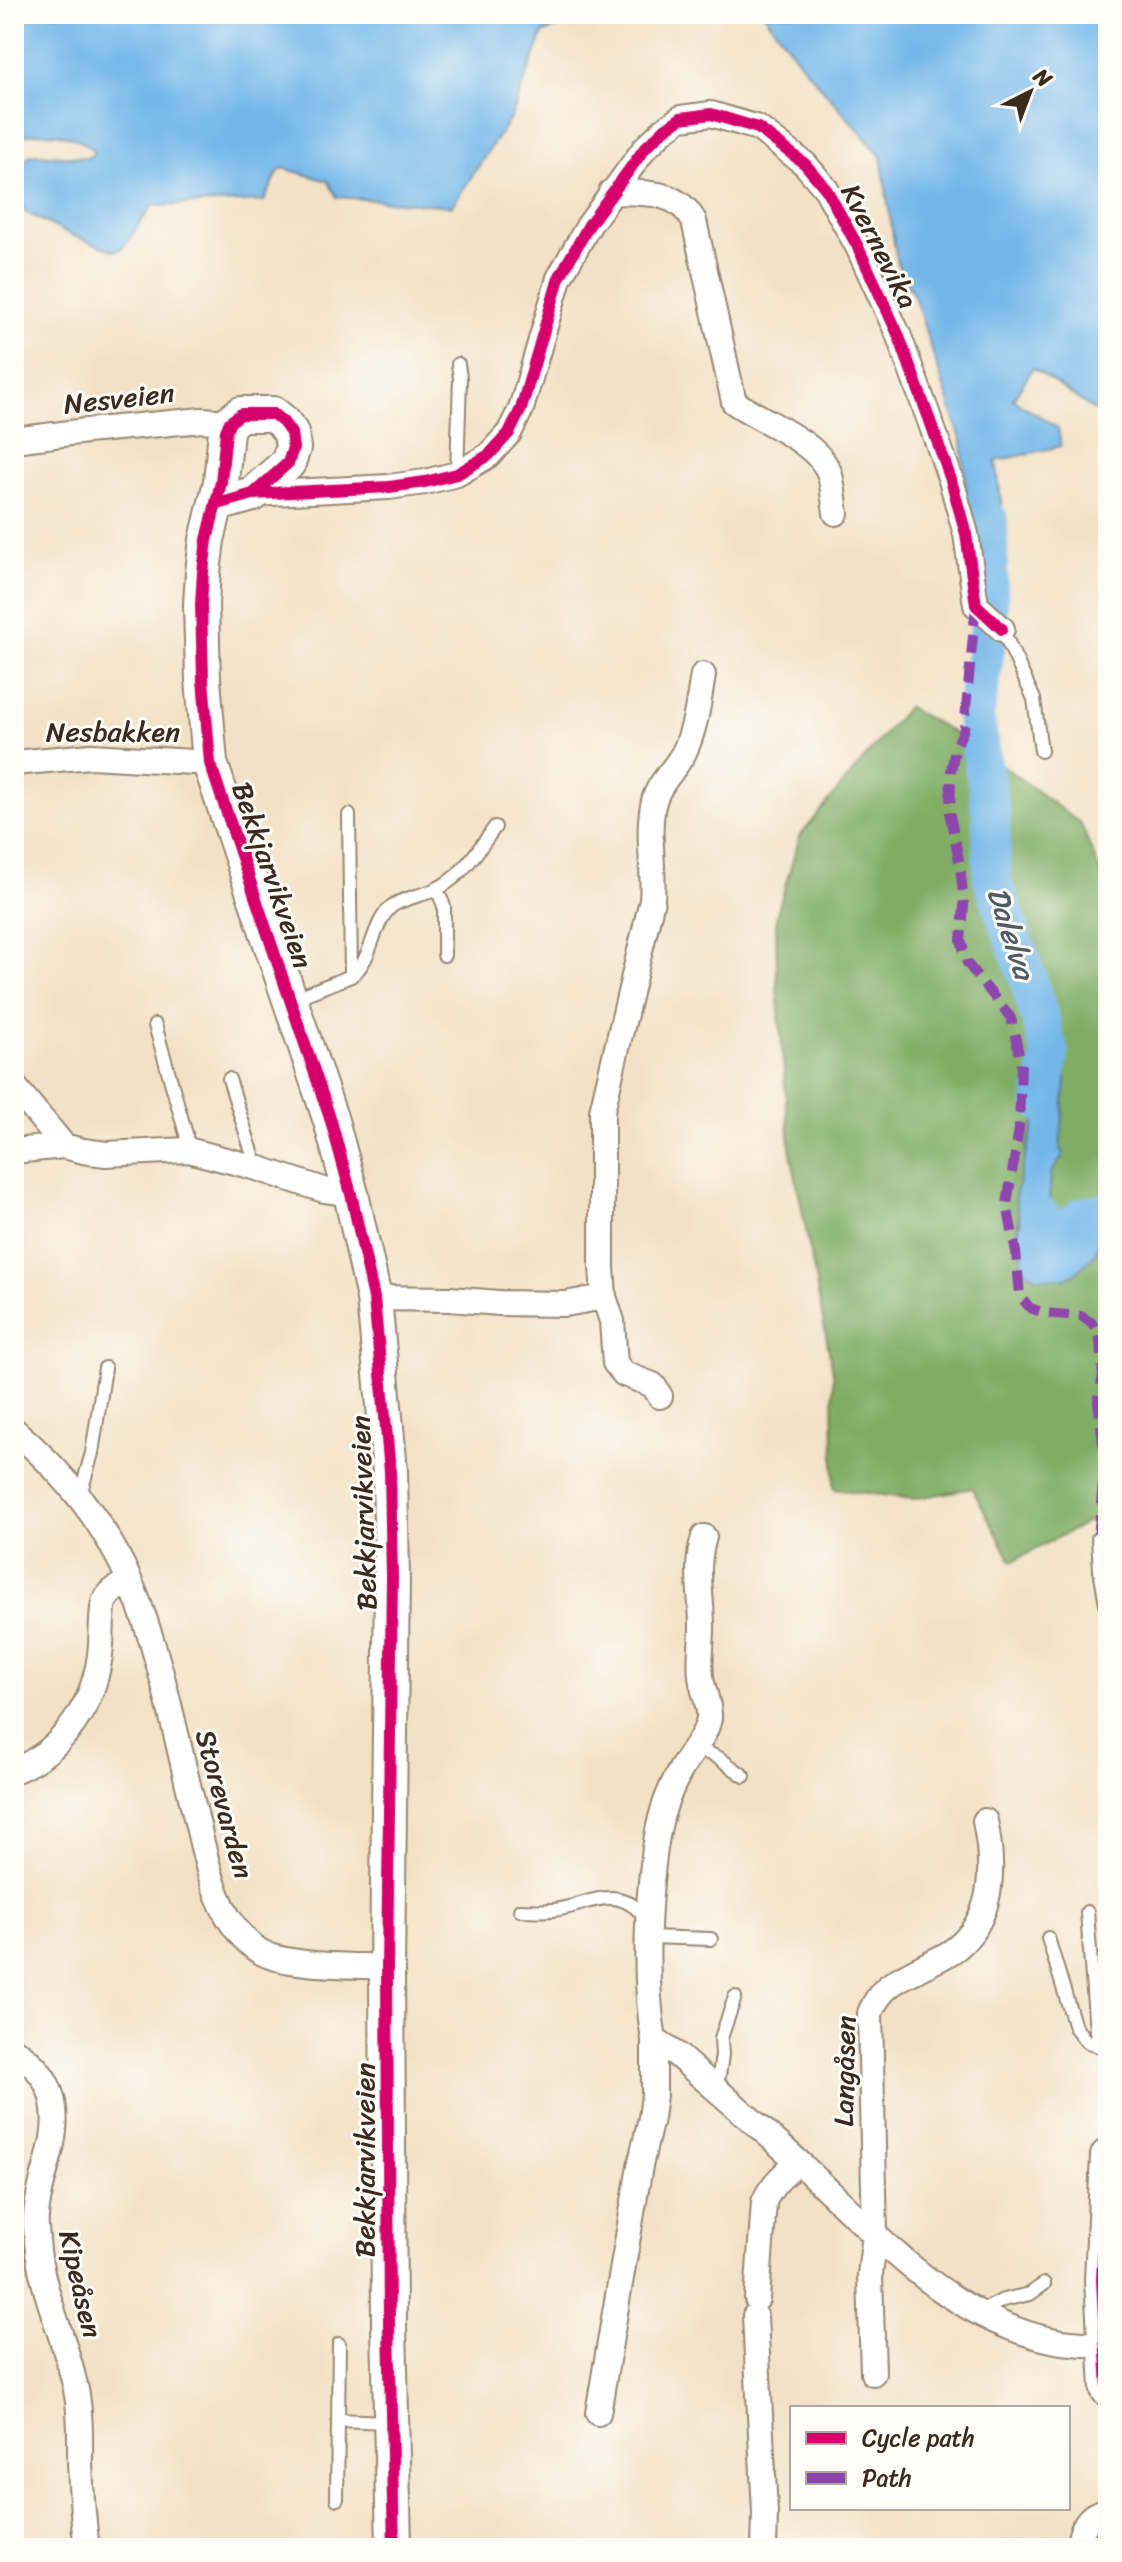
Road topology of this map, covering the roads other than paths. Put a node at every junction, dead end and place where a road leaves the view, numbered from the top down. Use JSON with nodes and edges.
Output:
{"nodes":[{"id":1,"x":611,"y":192,"type":"junction"},
{"id":2,"x":458,"y":364,"type":"dead end"},
{"id":3,"x":230,"y":422,"type":"junction"},
{"id":4,"x":14,"y":440,"type":"edge"},
{"id":5,"x":457,"y":474,"type":"junction"},
{"id":6,"x":253,"y":494,"type":"junction"},
{"id":7,"x":218,"y":504,"type":"junction"},
{"id":8,"x":836,"y":513,"type":"dead end"},
{"id":9,"x":1002,"y":629,"type":"joint"},
{"id":10,"x":703,"y":675,"type":"dead end"},
{"id":11,"x":1041,"y":751,"type":"dead end"},
{"id":12,"x":14,"y":754,"type":"edge"},
{"id":13,"x":14,"y":762,"type":"edge"},
{"id":14,"x":210,"y":763,"type":"junction"},
{"id":15,"x":349,"y":815,"type":"dead end"},
{"id":16,"x":495,"y":827,"type":"dead end"},
{"id":17,"x":437,"y":889,"type":"junction"},
{"id":18,"x":444,"y":955,"type":"dead end"},
{"id":19,"x":351,"y":976,"type":"junction"},
{"id":20,"x":291,"y":1000,"type":"junction"},
{"id":21,"x":155,"y":1025,"type":"dead end"},
{"id":22,"x":229,"y":1079,"type":"dead end"},
{"id":23,"x":14,"y":1086,"type":"edge"},
{"id":24,"x":64,"y":1146,"type":"junction"},
{"id":25,"x":188,"y":1150,"type":"junction"},
{"id":26,"x":14,"y":1151,"type":"edge"},
{"id":27,"x":257,"y":1168,"type":"junction"},
{"id":28,"x":351,"y":1194,"type":"junction"},
{"id":29,"x":604,"y":1297,"type":"junction"},
{"id":30,"x":374,"y":1298,"type":"junction"},
{"id":31,"x":105,"y":1368,"type":"dead end"},
{"id":32,"x":660,"y":1396,"type":"dead end"},
{"id":33,"x":14,"y":1430,"type":"edge"},
{"id":34,"x":80,"y":1495,"type":"junction"},
{"id":35,"x":704,"y":1537,"type":"dead end"},
{"id":36,"x":1098,"y":1538,"type":"dead end"},
{"id":37,"x":130,"y":1582,"type":"junction"},
{"id":38,"x":1108,"y":1615,"type":"edge"},
{"id":39,"x":694,"y":1747,"type":"junction"},
{"id":40,"x":14,"y":1771,"type":"edge"},
{"id":41,"x":744,"y":1776,"type":"dead end"},
{"id":42,"x":985,"y":1821,"type":"dead end"},
{"id":43,"x":520,"y":1910,"type":"dead end"},
{"id":44,"x":1087,"y":1912,"type":"dead end"},
{"id":45,"x":647,"y":1929,"type":"junction"},
{"id":46,"x":1048,"y":1938,"type":"dead end"},
{"id":47,"x":711,"y":1939,"type":"dead end"},
{"id":48,"x":387,"y":1967,"type":"junction"},
{"id":49,"x":735,"y":1997,"type":"dead end"},
{"id":50,"x":654,"y":2040,"type":"junction"},
{"id":51,"x":14,"y":2050,"type":"edge"},
{"id":52,"x":1106,"y":2051,"type":"edge"},
{"id":53,"x":713,"y":2087,"type":"junction"},
{"id":54,"x":798,"y":2162,"type":"junction"},
{"id":55,"x":1107,"y":2174,"type":"edge"},
{"id":56,"x":875,"y":2234,"type":"junction"},
{"id":57,"x":1044,"y":2284,"type":"dead end"},
{"id":58,"x":978,"y":2313,"type":"junction"},
{"id":59,"x":339,"y":2344,"type":"dead end"},
{"id":60,"x":1104,"y":2345,"type":"junction"},
{"id":61,"x":873,"y":2373,"type":"dead end"},
{"id":62,"x":1108,"y":2389,"type":"edge"},
{"id":63,"x":598,"y":2413,"type":"dead end"},
{"id":64,"x":338,"y":2420,"type":"junction"},
{"id":65,"x":390,"y":2422,"type":"junction"},
{"id":66,"x":337,"y":2499,"type":"dead end"},
{"id":67,"x":1108,"y":2511,"type":"edge"},
{"id":68,"x":87,"y":2548,"type":"edge"},
{"id":69,"x":394,"y":2548,"type":"edge"},
{"id":70,"x":764,"y":2548,"type":"edge"},
{"id":71,"x":1078,"y":2548,"type":"edge"}],
"edges":[{"from":1,"to":5,"type":"street","name":"Kvernevika"},
{"from":1,"to":8,"type":"street"},
{"from":1,"to":9,"type":"street","name":"Kvernevika"},
{"from":2,"to":5,"type":"lane"},
{"from":3,"to":4,"type":"street","name":"Nesveien"},
{"from":3,"to":6,"type":"street"},
{"from":3,"to":7,"type":"street","name":"Bekkjarvikveien"},
{"from":5,"to":6,"type":"street","name":"Kvernevika"},
{"from":6,"to":7,"type":"street"},
{"from":7,"to":14,"type":"street","name":"Bekkjarvikveien"},
{"from":9,"to":11,"type":"lane"},
{"from":10,"to":29,"type":"street"},
{"from":12,"to":13,"type":"lane","name":"Nesbakken"},
{"from":13,"to":14,"type":"street","name":"Nesbakken"},
{"from":14,"to":20,"type":"street","name":"Bekkjarvikveien"},
{"from":15,"to":19,"type":"lane","name":"Bekkjarvikveien"},
{"from":16,"to":17,"type":"lane","name":"Bekkjarvikveien"},
{"from":17,"to":18,"type":"lane"},
{"from":17,"to":19,"type":"lane","name":"Bekkjarvikveien"},
{"from":19,"to":20,"type":"lane","name":"Bekkjarvikveien"},
{"from":20,"to":28,"type":"street","name":"Bekkjarvikveien"},
{"from":21,"to":25,"type":"lane"},
{"from":22,"to":27,"type":"lane"},
{"from":23,"to":24,"type":"street"},
{"from":24,"to":25,"type":"street"},
{"from":24,"to":26,"type":"street"},
{"from":25,"to":27,"type":"street"},
{"from":27,"to":28,"type":"street"},
{"from":28,"to":30,"type":"street","name":"Bekkjarvikveien"},
{"from":29,"to":30,"type":"street"},
{"from":29,"to":32,"type":"street"},
{"from":30,"to":48,"type":"street","name":"Bekkjarvikveien"},
{"from":31,"to":34,"type":"lane"},
{"from":33,"to":34,"type":"street","name":"Storevarden"},
{"from":34,"to":37,"type":"street","name":"Storevarden"},
{"from":35,"to":39,"type":"street"},
{"from":36,"to":38,"type":"lane"},
{"from":37,"to":40,"type":"street"},
{"from":37,"to":48,"type":"street","name":"Storevarden"},
{"from":39,"to":41,"type":"lane"},
{"from":39,"to":45,"type":"street"},
{"from":42,"to":56,"type":"street","name":"Langåsen"},
{"from":43,"to":45,"type":"lane"},
{"from":44,"to":52,"type":"lane"},
{"from":45,"to":47,"type":"lane"},
{"from":45,"to":50,"type":"street"},
{"from":46,"to":52,"type":"lane"},
{"from":48,"to":65,"type":"street","name":"Bekkjarvikveien"},
{"from":49,"to":53,"type":"lane"},
{"from":50,"to":53,"type":"street"},
{"from":50,"to":63,"type":"street"},
{"from":51,"to":68,"type":"street","name":"Kipeåsen"},
{"from":53,"to":54,"type":"street"},
{"from":54,"to":56,"type":"street"},
{"from":54,"to":70,"type":"street"},
{"from":55,"to":60,"type":"street"},
{"from":56,"to":58,"type":"street"},
{"from":56,"to":61,"type":"street","name":"Langåsen"},
{"from":57,"to":58,"type":"lane"},
{"from":58,"to":60,"type":"street"},
{"from":59,"to":64,"type":"lane"},
{"from":60,"to":62,"type":"street"},
{"from":64,"to":65,"type":"lane"},
{"from":64,"to":66,"type":"lane"},
{"from":65,"to":69,"type":"street","name":"Bekkjarvikveien"},
{"from":67,"to":71,"type":"street"}]}
